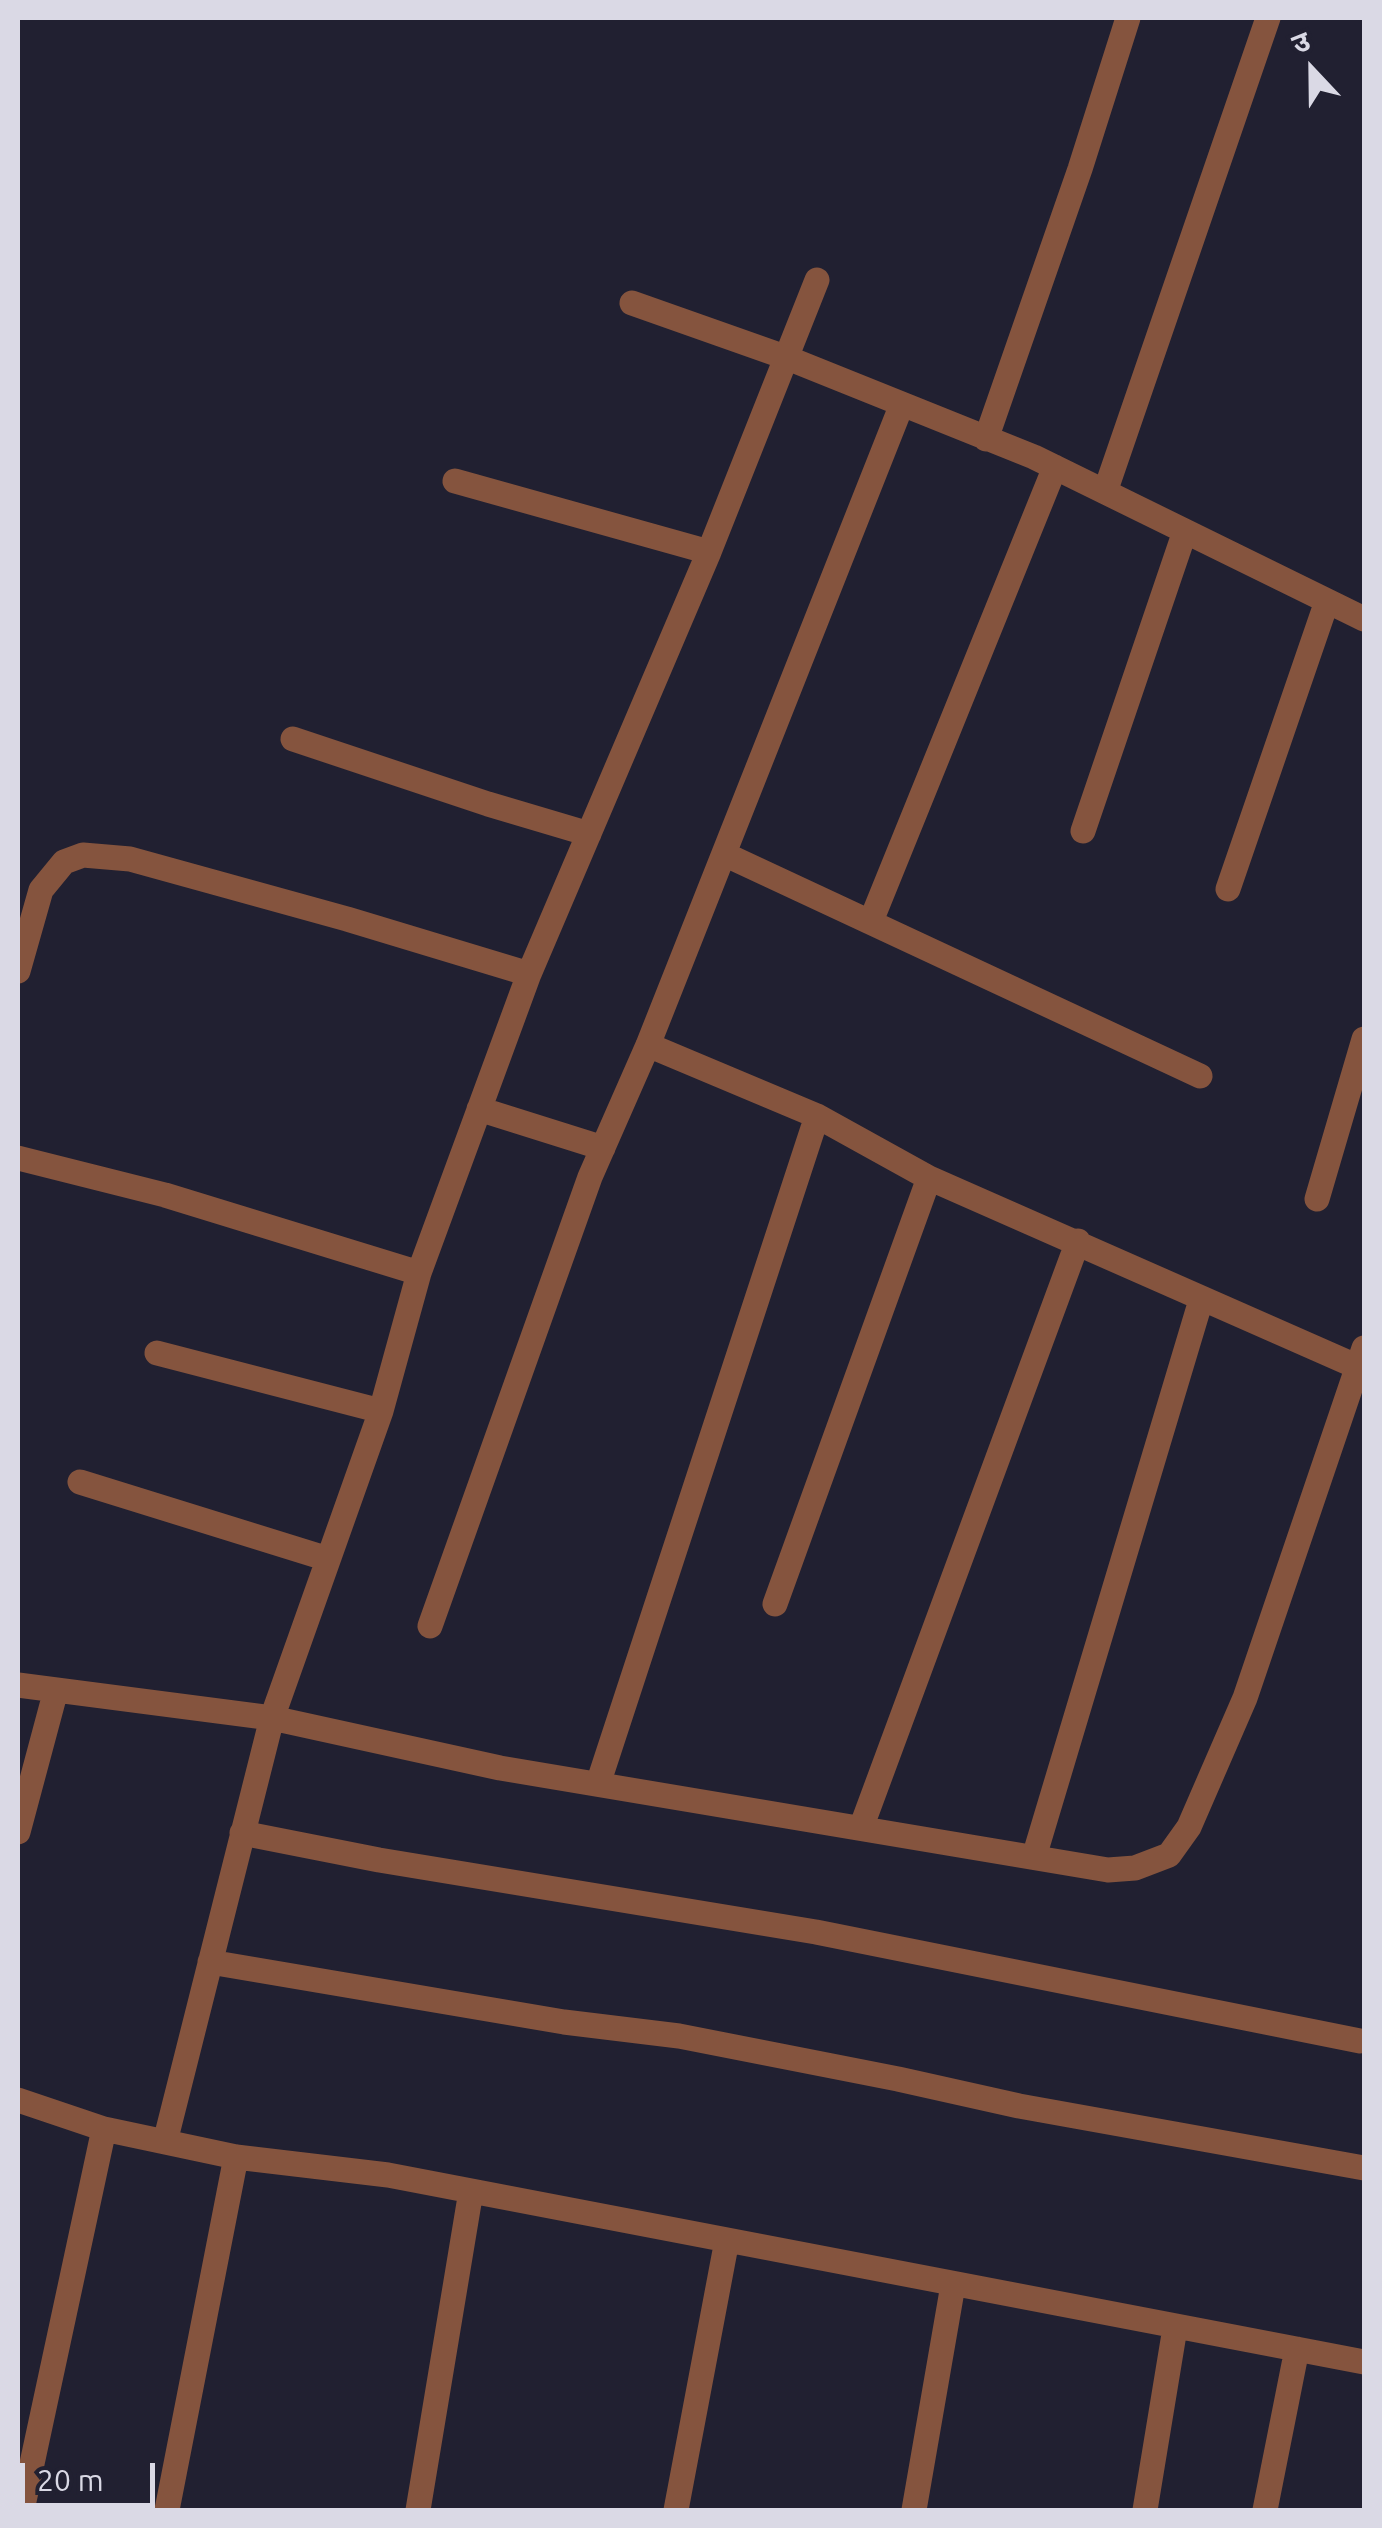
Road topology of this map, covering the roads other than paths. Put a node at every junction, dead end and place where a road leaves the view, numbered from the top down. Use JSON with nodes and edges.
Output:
{"nodes":[{"id":1,"x":1128,"y":18,"type":"edge"},
{"id":2,"x":1268,"y":18,"type":"edge"},
{"id":3,"x":817,"y":280,"type":"dead end"},
{"id":4,"x":632,"y":303,"type":"dead end"},
{"id":5,"x":786,"y":357,"type":"junction"},
{"id":6,"x":902,"y":404,"type":"junction"},
{"id":7,"x":986,"y":439,"type":"junction"},
{"id":8,"x":1054,"y":467,"type":"junction"},
{"id":9,"x":455,"y":481,"type":"dead end"},
{"id":10,"x":1105,"y":492,"type":"junction"},
{"id":11,"x":1185,"y":532,"type":"junction"},
{"id":12,"x":709,"y":552,"type":"junction"},
{"id":13,"x":1327,"y":601,"type":"junction"},
{"id":14,"x":1364,"y":619,"type":"edge"},
{"id":15,"x":293,"y":739,"type":"dead end"},
{"id":16,"x":1083,"y":831,"type":"dead end"},
{"id":17,"x":588,"y":834,"type":"junction"},
{"id":18,"x":724,"y":854,"type":"junction"},
{"id":19,"x":1228,"y":888,"type":"dead end"},
{"id":20,"x":871,"y":921,"type":"junction"},
{"id":21,"x":18,"y":971,"type":"edge"},
{"id":22,"x":528,"y":974,"type":"junction"},
{"id":23,"x":1364,"y":1039,"type":"edge"},
{"id":24,"x":648,"y":1045,"type":"junction"},
{"id":25,"x":1200,"y":1076,"type":"dead end"},
{"id":26,"x":479,"y":1109,"type":"junction"},
{"id":27,"x":817,"y":1116,"type":"junction"},
{"id":28,"x":603,"y":1148,"type":"junction"},
{"id":29,"x":18,"y":1158,"type":"edge"},
{"id":30,"x":928,"y":1178,"type":"junction"},
{"id":31,"x":1317,"y":1199,"type":"dead end"},
{"id":32,"x":1078,"y":1241,"type":"junction"},
{"id":33,"x":419,"y":1273,"type":"junction"},
{"id":34,"x":1201,"y":1300,"type":"junction"},
{"id":35,"x":156,"y":1353,"type":"dead end"},
{"id":36,"x":1361,"y":1357,"type":"edge"},
{"id":37,"x":381,"y":1410,"type":"junction"},
{"id":38,"x":80,"y":1482,"type":"dead end"},
{"id":39,"x":328,"y":1559,"type":"junction"},
{"id":40,"x":775,"y":1604,"type":"dead end"},
{"id":41,"x":430,"y":1626,"type":"dead end"},
{"id":42,"x":18,"y":1685,"type":"edge"},
{"id":43,"x":56,"y":1690,"type":"junction"},
{"id":44,"x":272,"y":1718,"type":"junction"},
{"id":45,"x":598,"y":1784,"type":"junction"},
{"id":46,"x":862,"y":1828,"type":"junction"},
{"id":47,"x":18,"y":1832,"type":"edge"},
{"id":48,"x":242,"y":1833,"type":"junction"},
{"id":49,"x":1034,"y":1857,"type":"junction"},
{"id":50,"x":210,"y":1962,"type":"junction"},
{"id":51,"x":1360,"y":2041,"type":"dead end"},
{"id":52,"x":18,"y":2100,"type":"edge"},
{"id":53,"x":104,"y":2129,"type":"junction"},
{"id":54,"x":165,"y":2142,"type":"junction"},
{"id":55,"x":236,"y":2156,"type":"junction"},
{"id":56,"x":1364,"y":2168,"type":"edge"},
{"id":57,"x":471,"y":2191,"type":"junction"},
{"id":58,"x":727,"y":2240,"type":"junction"},
{"id":59,"x":954,"y":2285,"type":"junction"},
{"id":60,"x":1175,"y":2328,"type":"junction"},
{"id":61,"x":1297,"y":2349,"type":"junction"},
{"id":62,"x":1364,"y":2362,"type":"edge"},
{"id":63,"x":22,"y":2510,"type":"edge"},
{"id":64,"x":167,"y":2510,"type":"edge"},
{"id":65,"x":418,"y":2510,"type":"edge"},
{"id":66,"x":676,"y":2510,"type":"edge"},
{"id":67,"x":914,"y":2510,"type":"edge"},
{"id":68,"x":1144,"y":2510,"type":"edge"},
{"id":69,"x":1265,"y":2510,"type":"edge"}],
"edges":[{"from":1,"to":7,"type":"street"},
{"from":2,"to":10,"type":"street"},
{"from":3,"to":5,"type":"street"},
{"from":4,"to":5,"type":"street"},
{"from":5,"to":6,"type":"street"},
{"from":5,"to":12,"type":"street"},
{"from":6,"to":7,"type":"street"},
{"from":6,"to":18,"type":"street"},
{"from":7,"to":8,"type":"street"},
{"from":8,"to":10,"type":"street"},
{"from":8,"to":20,"type":"street"},
{"from":9,"to":12,"type":"street"},
{"from":10,"to":11,"type":"street"},
{"from":11,"to":13,"type":"street"},
{"from":11,"to":16,"type":"street"},
{"from":12,"to":17,"type":"street"},
{"from":13,"to":14,"type":"street"},
{"from":13,"to":19,"type":"street"},
{"from":15,"to":17,"type":"street"},
{"from":17,"to":22,"type":"street"},
{"from":18,"to":20,"type":"street"},
{"from":18,"to":24,"type":"street"},
{"from":20,"to":25,"type":"street"},
{"from":21,"to":22,"type":"street"},
{"from":22,"to":26,"type":"street"},
{"from":23,"to":31,"type":"street"},
{"from":24,"to":27,"type":"street"},
{"from":24,"to":28,"type":"street"},
{"from":26,"to":28,"type":"street"},
{"from":26,"to":33,"type":"street"},
{"from":27,"to":30,"type":"street"},
{"from":27,"to":45,"type":"street"},
{"from":28,"to":41,"type":"street"},
{"from":29,"to":33,"type":"street"},
{"from":30,"to":32,"type":"street"},
{"from":30,"to":40,"type":"street"},
{"from":32,"to":34,"type":"street"},
{"from":32,"to":46,"type":"street"},
{"from":33,"to":37,"type":"street"},
{"from":34,"to":36,"type":"street"},
{"from":34,"to":49,"type":"street"},
{"from":35,"to":37,"type":"street"},
{"from":36,"to":49,"type":"street"},
{"from":37,"to":39,"type":"street"},
{"from":38,"to":39,"type":"street"},
{"from":39,"to":44,"type":"street"},
{"from":42,"to":43,"type":"street"},
{"from":43,"to":44,"type":"street"},
{"from":43,"to":47,"type":"street"},
{"from":44,"to":45,"type":"street"},
{"from":44,"to":48,"type":"street"},
{"from":45,"to":46,"type":"street"},
{"from":46,"to":49,"type":"street"},
{"from":48,"to":50,"type":"street"},
{"from":48,"to":51,"type":"street"},
{"from":50,"to":54,"type":"street"},
{"from":50,"to":56,"type":"street"},
{"from":52,"to":53,"type":"street"},
{"from":53,"to":54,"type":"street"},
{"from":53,"to":63,"type":"street"},
{"from":54,"to":55,"type":"street"},
{"from":55,"to":57,"type":"street"},
{"from":55,"to":64,"type":"street"},
{"from":57,"to":58,"type":"street"},
{"from":57,"to":65,"type":"street"},
{"from":58,"to":59,"type":"street"},
{"from":58,"to":66,"type":"street"},
{"from":59,"to":60,"type":"street"},
{"from":59,"to":67,"type":"street"},
{"from":60,"to":61,"type":"street"},
{"from":60,"to":68,"type":"street"},
{"from":61,"to":62,"type":"street"},
{"from":61,"to":69,"type":"street"}]}
